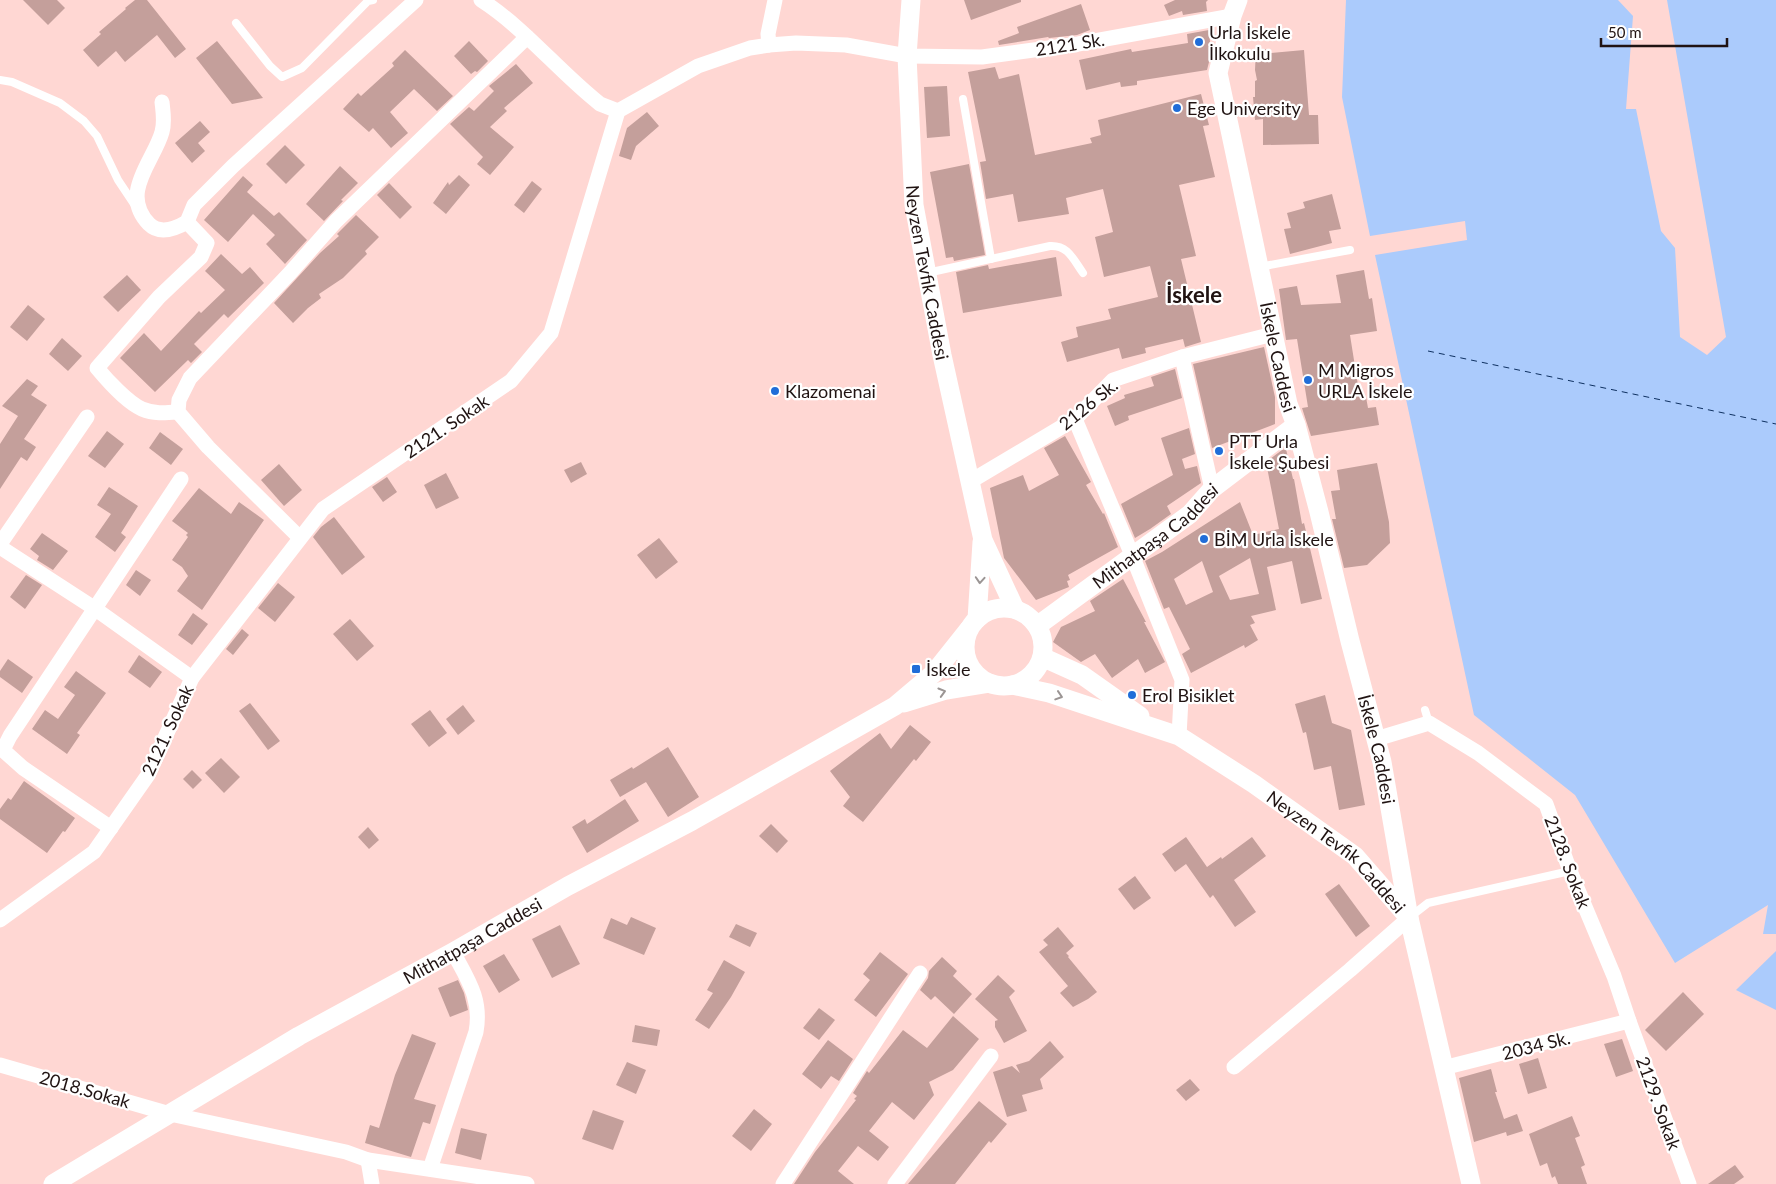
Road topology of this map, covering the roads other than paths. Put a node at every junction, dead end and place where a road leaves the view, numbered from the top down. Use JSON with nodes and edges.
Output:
{"nodes":[{"id":1,"x":373,"y":0,"type":"edge"},
{"id":2,"x":416,"y":0,"type":"edge"},
{"id":3,"x":481,"y":0,"type":"edge"},
{"id":4,"x":775,"y":0,"type":"edge"},
{"id":5,"x":912,"y":0,"type":"edge"},
{"id":6,"x":1235,"y":8,"type":"edge"},
{"id":7,"x":236,"y":23,"type":"dead end"},
{"id":8,"x":527,"y":37,"type":"junction"},
{"id":9,"x":769,"y":45,"type":"junction"},
{"id":10,"x":907,"y":56,"type":"junction"},
{"id":11,"x":0,"y":80,"type":"edge"},
{"id":12,"x":963,"y":99,"type":"dead end"},
{"id":13,"x":162,"y":102,"type":"dead end"},
{"id":14,"x":618,"y":111,"type":"junction"},
{"id":15,"x":140,"y":212,"type":"junction"},
{"id":16,"x":187,"y":222,"type":"junction"},
{"id":17,"x":1350,"y":250,"type":"dead end"},
{"id":18,"x":992,"y":258,"type":"junction"},
{"id":19,"x":1259,"y":267,"type":"junction"},
{"id":20,"x":1083,"y":272,"type":"dead end"},
{"id":21,"x":927,"y":273,"type":"junction"},
{"id":22,"x":1273,"y":334,"type":"junction"},
{"id":23,"x":1182,"y":357,"type":"junction"},
{"id":24,"x":178,"y":412,"type":"junction"},
{"id":25,"x":87,"y":417,"type":"dead end"},
{"id":26,"x":1075,"y":420,"type":"junction"},
{"id":27,"x":1296,"y":425,"type":"junction"},
{"id":28,"x":181,"y":479,"type":"dead end"},
{"id":29,"x":971,"y":481,"type":"junction"},
{"id":30,"x":1212,"y":488,"type":"junction"},
{"id":31,"x":300,"y":538,"type":"junction"},
{"id":32,"x":983,"y":540,"type":"junction"},
{"id":33,"x":0,"y":546,"type":"edge"},
{"id":34,"x":1132,"y":555,"type":"junction"},
{"id":35,"x":94,"y":608,"type":"junction"},
{"id":36,"x":1015,"y":609,"type":"junction"},
{"id":37,"x":973,"y":624,"type":"junction"},
{"id":38,"x":1037,"y":626,"type":"junction"},
{"id":39,"x":1042,"y":657,"type":"junction"},
{"id":40,"x":192,"y":678,"type":"junction"},
{"id":41,"x":989,"y":682,"type":"junction"},
{"id":42,"x":1012,"y":685,"type":"junction"},
{"id":43,"x":896,"y":706,"type":"junction"},
{"id":44,"x":1155,"y":727,"type":"junction"},
{"id":45,"x":1179,"y":736,"type":"junction"},
{"id":46,"x":1376,"y":739,"type":"junction"},
{"id":47,"x":2,"y":752,"type":"edge"},
{"id":48,"x":111,"y":828,"type":"junction"},
{"id":49,"x":1570,"y":871,"type":"junction"},
{"id":50,"x":1409,"y":918,"type":"junction"},
{"id":51,"x":0,"y":920,"type":"edge"},
{"id":52,"x":453,"y":952,"type":"junction"},
{"id":53,"x":920,"y":973,"type":"dead end"},
{"id":54,"x":1629,"y":1021,"type":"junction"},
{"id":55,"x":991,"y":1056,"type":"dead end"},
{"id":56,"x":0,"y":1065,"type":"edge"},
{"id":57,"x":1234,"y":1067,"type":"dead end"},
{"id":58,"x":1443,"y":1068,"type":"junction"},
{"id":59,"x":170,"y":1114,"type":"junction"},
{"id":60,"x":368,"y":1160,"type":"junction"},
{"id":61,"x":430,"y":1170,"type":"junction"},
{"id":62,"x":54,"y":1184,"type":"edge"},
{"id":63,"x":372,"y":1184,"type":"edge"},
{"id":64,"x":527,"y":1184,"type":"edge"},
{"id":65,"x":783,"y":1184,"type":"edge"},
{"id":66,"x":895,"y":1184,"type":"edge"},
{"id":67,"x":1471,"y":1184,"type":"edge"},
{"id":68,"x":1689,"y":1184,"type":"edge"}],
"edges":[{"from":1,"to":7,"type":"lane"},
{"from":2,"to":16,"type":"street"},
{"from":3,"to":8,"type":"street"},
{"from":4,"to":9,"type":"street"},
{"from":5,"to":10,"type":"street","name":"Neyzen Tevfik Caddesi"},
{"from":6,"to":10,"type":"street","name":"2121 Sk."},
{"from":6,"to":19,"type":"street","name":"İskele Caddesi"},
{"from":8,"to":14,"type":"street"},
{"from":8,"to":24,"type":"street"},
{"from":9,"to":10,"type":"street"},
{"from":9,"to":14,"type":"street"},
{"from":10,"to":21,"type":"street","name":"Neyzen Tevfik Caddesi"},
{"from":11,"to":15,"type":"lane"},
{"from":12,"to":18,"type":"lane"},
{"from":13,"to":15,"type":"street"},
{"from":14,"to":31,"type":"street","name":"2121. Sokak"},
{"from":15,"to":16,"type":"street"},
{"from":16,"to":24,"type":"street"},
{"from":17,"to":19,"type":"lane"},
{"from":18,"to":20,"type":"lane"},
{"from":18,"to":21,"type":"lane"},
{"from":19,"to":22,"type":"street","name":"İskele Caddesi"},
{"from":21,"to":29,"type":"street","name":"Neyzen Tevfik Caddesi"},
{"from":22,"to":23,"type":"street","name":"2126 Sk."},
{"from":22,"to":27,"type":"street","name":"İskele Caddesi"},
{"from":23,"to":26,"type":"street","name":"2126 Sk."},
{"from":23,"to":30,"type":"street"},
{"from":24,"to":31,"type":"street"},
{"from":25,"to":33,"type":"street"},
{"from":26,"to":29,"type":"street","name":"2126 Sk."},
{"from":26,"to":34,"type":"street"},
{"from":27,"to":30,"type":"street","name":"Mithatpaşa Caddesi"},
{"from":27,"to":46,"type":"street","name":"İskele Caddesi"},
{"from":28,"to":35,"type":"street"},
{"from":29,"to":32,"type":"street","name":"Neyzen Tevfik Caddesi"},
{"from":30,"to":34,"type":"street","name":"Mithatpaşa Caddesi"},
{"from":31,"to":40,"type":"street","name":"2121. Sokak"},
{"from":32,"to":36,"type":"street"},
{"from":32,"to":37,"type":"street","one_way":true},
{"from":33,"to":35,"type":"street"},
{"from":34,"to":38,"type":"street","name":"Mithatpaşa Caddesi"},
{"from":34,"to":45,"type":"street"},
{"from":35,"to":40,"type":"street"},
{"from":35,"to":47,"type":"street"},
{"from":36,"to":37,"type":"street"},
{"from":36,"to":38,"type":"street"},
{"from":37,"to":41,"type":"street"},
{"from":37,"to":43,"type":"street"},
{"from":38,"to":39,"type":"street"},
{"from":39,"to":42,"type":"street"},
{"from":39,"to":44,"type":"street","name":"Neyzen Tevfik Caddesi"},
{"from":40,"to":48,"type":"street","name":"2121. Sokak"},
{"from":41,"to":42,"type":"street"},
{"from":43,"to":41,"type":"street","one_way":true},
{"from":42,"to":44,"type":"street","name":"Neyzen Tevfik Caddesi","one_way":true},
{"from":43,"to":52,"type":"street","name":"Mithatpaşa Caddesi"},
{"from":44,"to":45,"type":"street","name":"Neyzen Tevfik Caddesi"},
{"from":45,"to":50,"type":"street","name":"Neyzen Tevfik Caddesi"},
{"from":46,"to":49,"type":"street","name":"2128. Sokak"},
{"from":46,"to":50,"type":"street","name":"İskele Caddesi"},
{"from":47,"to":48,"type":"street"},
{"from":48,"to":51,"type":"street","name":"2121. Sokak"},
{"from":49,"to":50,"type":"lane"},
{"from":49,"to":54,"type":"street","name":"2128. Sokak"},
{"from":50,"to":57,"type":"street"},
{"from":50,"to":58,"type":"street","name":"Neyzen Tevfik Caddesi"},
{"from":52,"to":59,"type":"street","name":"Mithatpaşa Caddesi"},
{"from":52,"to":61,"type":"street"},
{"from":53,"to":65,"type":"street"},
{"from":54,"to":58,"type":"street","name":"2034 Sk."},
{"from":54,"to":68,"type":"street","name":"2129. Sokak"},
{"from":55,"to":66,"type":"street"},
{"from":56,"to":59,"type":"street","name":"2018.Sokak"},
{"from":58,"to":67,"type":"street","name":"Neyzen Tevfik Caddesi"},
{"from":59,"to":60,"type":"street","name":"2018.Sokak"},
{"from":59,"to":62,"type":"street","name":"Mithatpaşa Caddesi"},
{"from":60,"to":61,"type":"street","name":"2018.Sokak"},
{"from":60,"to":63,"type":"street"},
{"from":61,"to":64,"type":"street","name":"2018.Sokak"}]}
